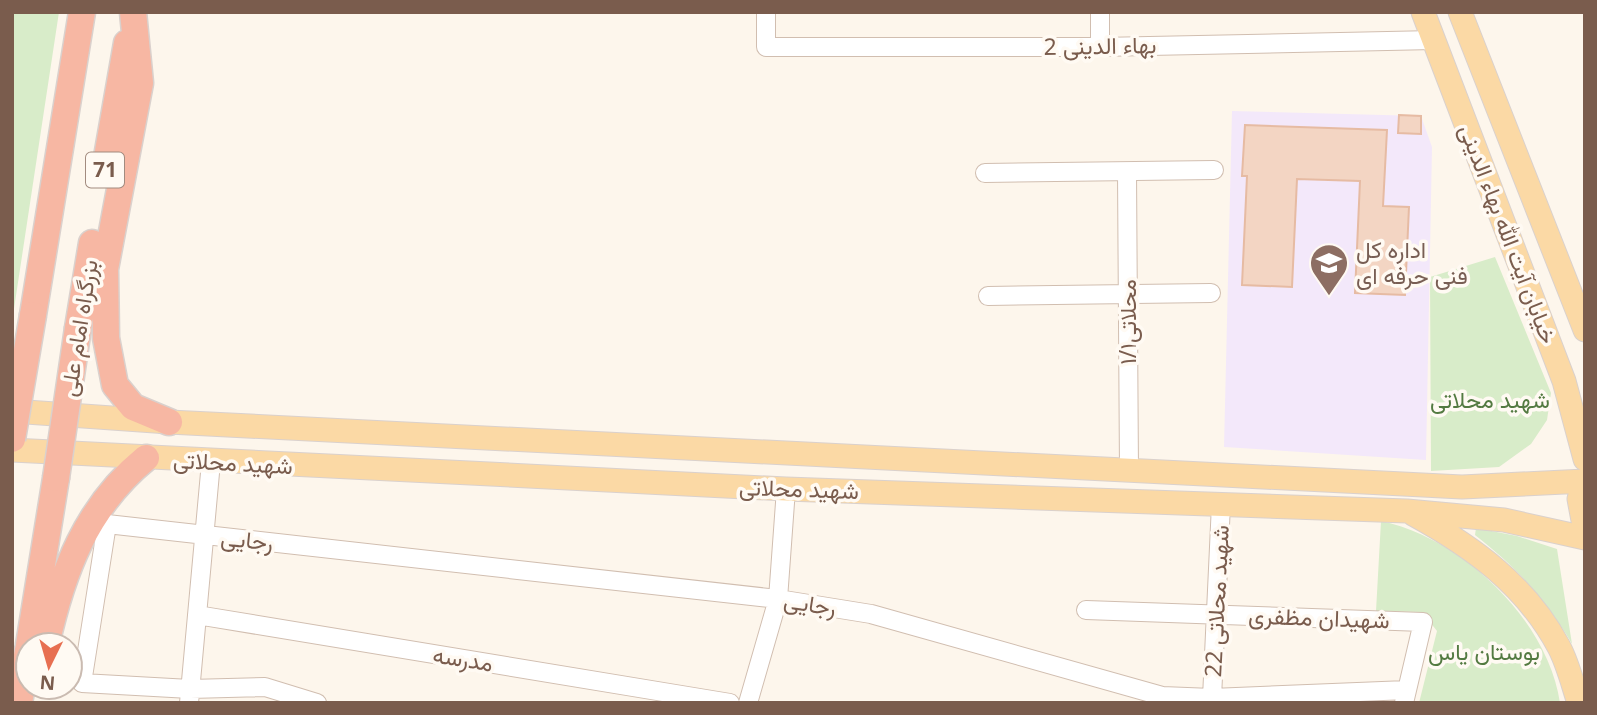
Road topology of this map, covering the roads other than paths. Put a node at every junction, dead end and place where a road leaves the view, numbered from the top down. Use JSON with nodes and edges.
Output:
{"nodes":[{"id":1,"x":82,"y":12,"type":"edge"},
{"id":2,"x":132,"y":12,"type":"edge"},
{"id":3,"x":766,"y":12,"type":"edge"},
{"id":4,"x":1100,"y":12,"type":"edge"},
{"id":5,"x":1423,"y":12,"type":"edge"},
{"id":6,"x":1460,"y":12,"type":"edge"},
{"id":7,"x":1434,"y":40,"type":"junction"},
{"id":8,"x":1100,"y":47,"type":"junction"},
{"id":9,"x":1214,"y":170,"type":"dead end"},
{"id":10,"x":1127,"y":172,"type":"junction"},
{"id":11,"x":985,"y":173,"type":"dead end"},
{"id":12,"x":1211,"y":293,"type":"dead end"},
{"id":13,"x":1128,"y":294,"type":"junction"},
{"id":14,"x":988,"y":296,"type":"dead end"},
{"id":15,"x":1585,"y":330,"type":"edge"},
{"id":16,"x":1579,"y":409,"type":"edge"},
{"id":17,"x":12,"y":411,"type":"edge"},
{"id":18,"x":169,"y":422,"type":"junction"},
{"id":19,"x":12,"y":439,"type":"edge"},
{"id":20,"x":12,"y":450,"type":"edge"},
{"id":21,"x":146,"y":458,"type":"junction"},
{"id":22,"x":1585,"y":459,"type":"edge"},
{"id":23,"x":211,"y":462,"type":"junction"},
{"id":24,"x":1129,"y":471,"type":"junction"},
{"id":25,"x":1585,"y":481,"type":"edge"},
{"id":26,"x":1502,"y":485,"type":"junction"},
{"id":27,"x":786,"y":489,"type":"junction"},
{"id":28,"x":1221,"y":504,"type":"junction"},
{"id":29,"x":1407,"y":511,"type":"junction"},
{"id":30,"x":1504,"y":520,"type":"junction"},
{"id":31,"x":1585,"y":531,"type":"edge"},
{"id":32,"x":205,"y":535,"type":"junction"},
{"id":33,"x":1585,"y":538,"type":"edge"},
{"id":34,"x":778,"y":599,"type":"junction"},
{"id":35,"x":1086,"y":610,"type":"dead end"},
{"id":36,"x":1215,"y":614,"type":"junction"},
{"id":37,"x":197,"y":615,"type":"junction"},
{"id":38,"x":31,"y":631,"type":"edge"},
{"id":39,"x":50,"y":631,"type":"edge"},
{"id":40,"x":1585,"y":669,"type":"edge"},
{"id":41,"x":256,"y":695,"type":"edge"},
{"id":42,"x":190,"y":696,"type":"edge"},
{"id":43,"x":1406,"y":696,"type":"edge"},
{"id":44,"x":1212,"y":698,"type":"junction"},
{"id":45,"x":317,"y":703,"type":"edge"},
{"id":46,"x":730,"y":703,"type":"edge"},
{"id":47,"x":748,"y":703,"type":"edge"},
{"id":48,"x":1580,"y":703,"type":"edge"}],
"edges":[{"from":1,"to":19,"type":"highway","name":"بزرگراه امام علی","number":"71","bridge":true},
{"from":2,"to":18,"type":"highway"},
{"from":2,"to":38,"type":"highway","name":"بزرگراه امام علی","number":"71","bridge":true},
{"from":3,"to":8,"type":"street","name":"بهاء الدینی 2"},
{"from":4,"to":8,"type":"street"},
{"from":5,"to":7,"type":"main road","name":"خیابان آیت الله بهاء الدینی"},
{"from":6,"to":15,"type":"main road","name":"خیابان آیت الله بهاء الدینی"},
{"from":7,"to":8,"type":"street","name":"بهاء الدینی 2"},
{"from":7,"to":16,"type":"main road","name":"خیابان آیت الله بهاء الدینی"},
{"from":9,"to":10,"type":"street"},
{"from":10,"to":11,"type":"street"},
{"from":10,"to":13,"type":"street","name":"محلاتی۱/۱"},
{"from":12,"to":13,"type":"street"},
{"from":13,"to":14,"type":"street"},
{"from":13,"to":24,"type":"street","name":"محلاتی۱/۱"},
{"from":16,"to":22,"type":"main road","name":"خیابان آیت الله بهاء الدینی"},
{"from":17,"to":18,"type":"main road","name":"شهید محلاتی"},
{"from":18,"to":24,"type":"main road","name":"شهید محلاتی"},
{"from":20,"to":21,"type":"main road","name":"شهید محلاتی"},
{"from":21,"to":23,"type":"main road","name":"شهید محلاتی"},
{"from":21,"to":39,"type":"highway"},
{"from":23,"to":27,"type":"main road","name":"شهید محلاتی"},
{"from":23,"to":32,"type":"street"},
{"from":24,"to":26,"type":"main road","name":"شهید محلاتی"},
{"from":25,"to":26,"type":"main road","name":"شهید محلاتی"},
{"from":25,"to":31,"type":"main road"},
{"from":26,"to":30,"type":"main road"},
{"from":27,"to":28,"type":"main road","name":"شهید محلاتی"},
{"from":27,"to":34,"type":"street"},
{"from":28,"to":29,"type":"main road","name":"شهید محلاتی"},
{"from":28,"to":36,"type":"street","name":"شهید محلاتی 22"},
{"from":29,"to":30,"type":"main road","name":"شهید محلاتی"},
{"from":29,"to":48,"type":"main road"},
{"from":30,"to":33,"type":"main road","name":"شهید محلاتی"},
{"from":32,"to":34,"type":"street","name":"رجایی"},
{"from":32,"to":37,"type":"street"},
{"from":32,"to":42,"type":"street","name":"رجایی"},
{"from":34,"to":44,"type":"street","name":"رجایی"},
{"from":34,"to":47,"type":"street"},
{"from":35,"to":36,"type":"street","name":"شهیدان مظفری"},
{"from":36,"to":43,"type":"street","name":"شهیدان مظفری"},
{"from":36,"to":44,"type":"street","name":"شهید محلاتی 22"},
{"from":37,"to":42,"type":"street"},
{"from":37,"to":46,"type":"street","name":"مدرسه"},
{"from":40,"to":48,"type":"main road"},
{"from":41,"to":42,"type":"street"},
{"from":41,"to":45,"type":"street"},
{"from":43,"to":44,"type":"street","name":"رجایی"}]}
